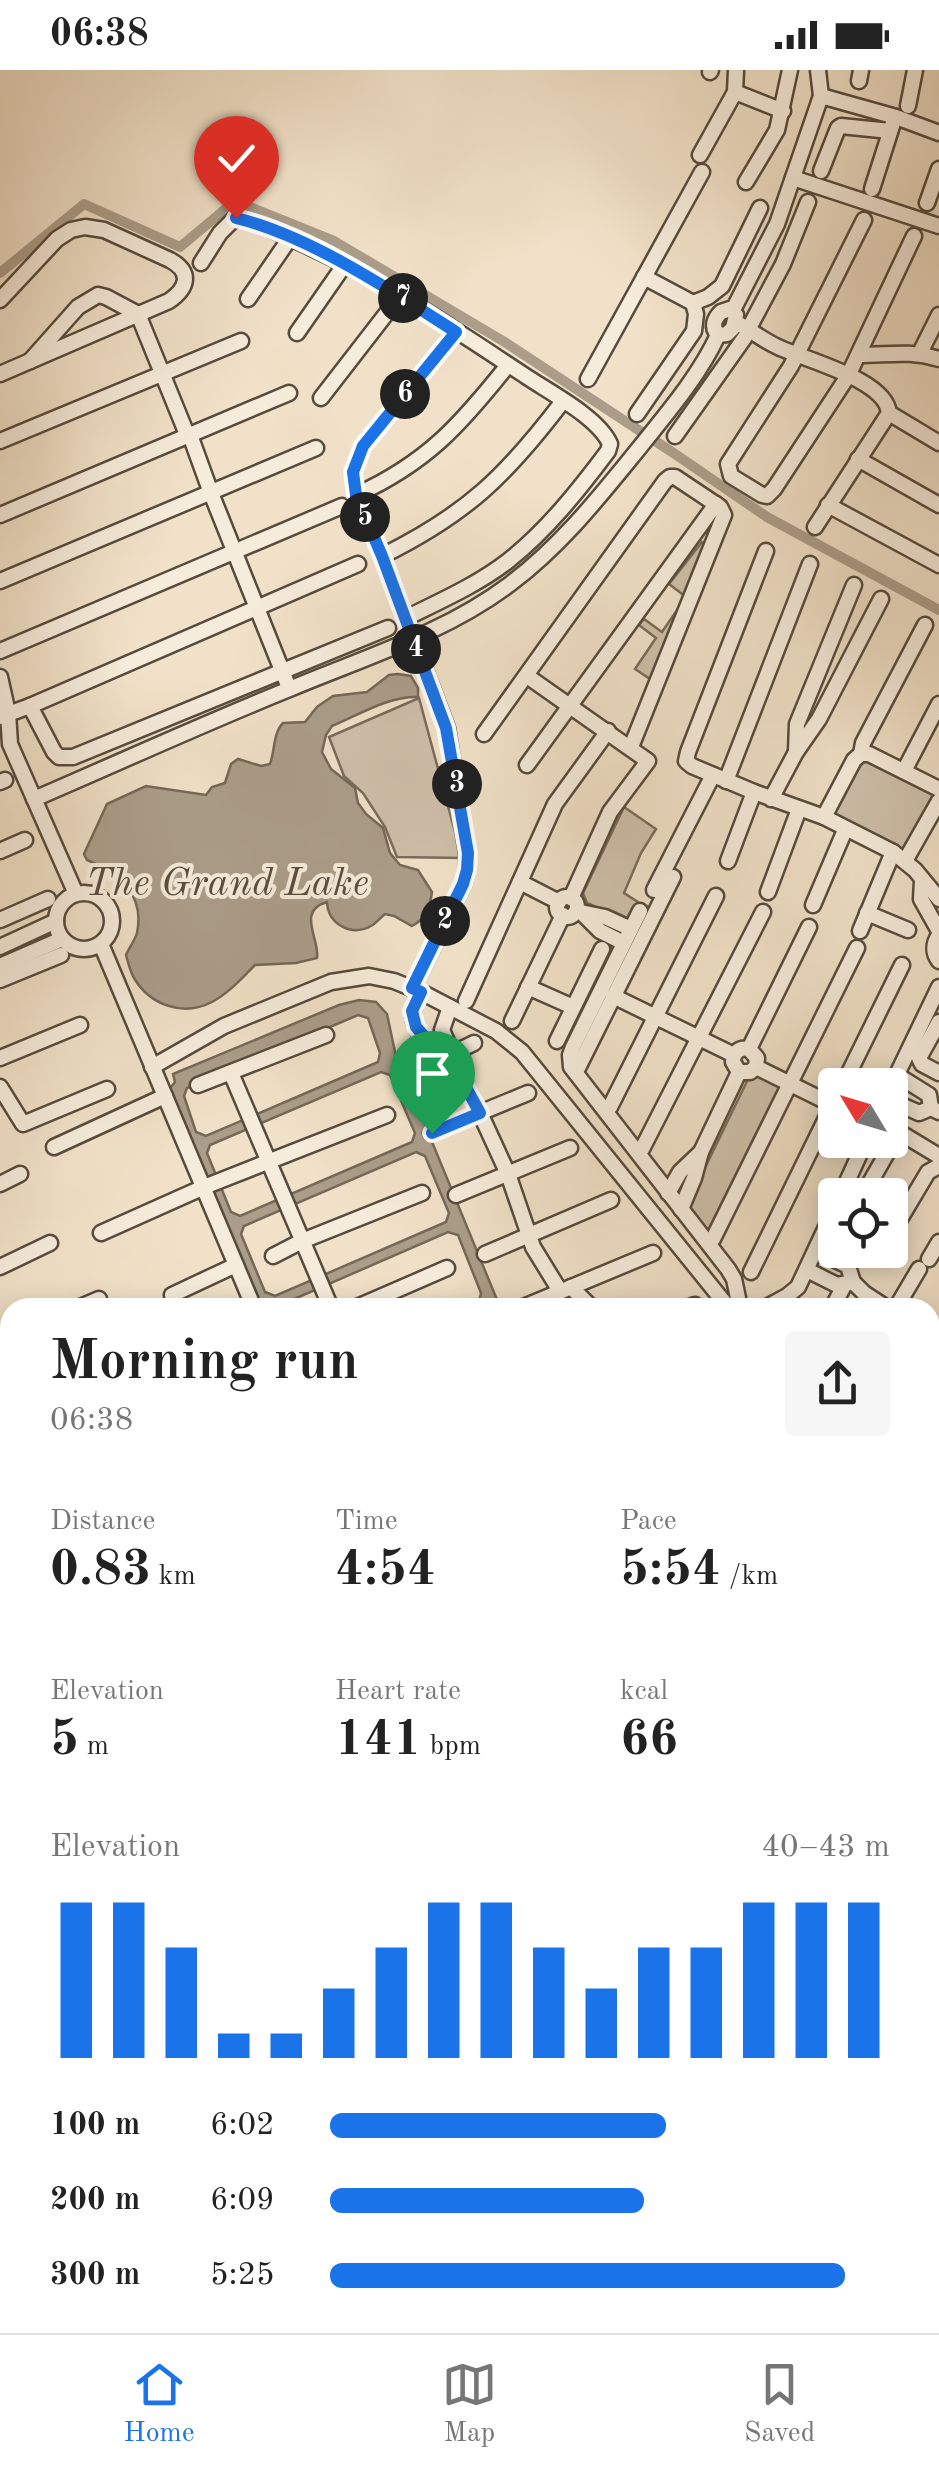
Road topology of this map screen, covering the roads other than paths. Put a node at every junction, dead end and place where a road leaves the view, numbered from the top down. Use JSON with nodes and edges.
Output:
{"nodes":[{"id":1,"x":736,"y":70,"type":"edge"},
{"id":2,"x":790,"y":70,"type":"edge"},
{"id":3,"x":818,"y":70,"type":"edge"},
{"id":4,"x":915,"y":70,"type":"edge"},
{"id":5,"x":734,"y":92,"type":"junction"},
{"id":6,"x":821,"y":96,"type":"junction"},
{"id":7,"x":908,"y":106,"type":"dead end"},
{"id":8,"x":783,"y":111,"type":"junction"},
{"id":9,"x":893,"y":124,"type":"junction"},
{"id":10,"x":939,"y":133,"type":"edge"},
{"id":11,"x":700,"y":155,"type":"dead end"},
{"id":12,"x":939,"y":169,"type":"edge"},
{"id":13,"x":702,"y":172,"type":"dead end"},
{"id":14,"x":821,"y":172,"type":"dead end"},
{"id":15,"x":792,"y":178,"type":"junction"},
{"id":16,"x":746,"y":182,"type":"dead end"},
{"id":17,"x":872,"y":189,"type":"dead end"},
{"id":18,"x":808,"y":202,"type":"dead end"},
{"id":19,"x":927,"y":204,"type":"dead end"},
{"id":20,"x":760,"y":208,"type":"dead end"},
{"id":21,"x":864,"y":220,"type":"dead end"},
{"id":22,"x":939,"y":226,"type":"edge"},
{"id":23,"x":914,"y":236,"type":"dead end"},
{"id":24,"x":290,"y":238,"type":"junction"},
{"id":25,"x":200,"y":263,"type":"dead end"},
{"id":26,"x":346,"y":264,"type":"junction"},
{"id":27,"x":644,"y":276,"type":"junction"},
{"id":28,"x":400,"y":296,"type":"junction"},
{"id":29,"x":248,"y":299,"type":"dead end"},
{"id":30,"x":0,"y":300,"type":"edge"},
{"id":31,"x":697,"y":306,"type":"junction"},
{"id":32,"x":138,"y":314,"type":"junction"},
{"id":33,"x":939,"y":314,"type":"edge"},
{"id":34,"x":734,"y":326,"type":"junction"},
{"id":35,"x":456,"y":332,"type":"junction"},
{"id":36,"x":297,"y":334,"type":"dead end"},
{"id":37,"x":241,"y":342,"type":"dead end"},
{"id":38,"x":920,"y":353,"type":"junction"},
{"id":39,"x":796,"y":355,"type":"junction"},
{"id":40,"x":859,"y":356,"type":"junction"},
{"id":41,"x":939,"y":359,"type":"edge"},
{"id":42,"x":30,"y":361,"type":"junction"},
{"id":43,"x":508,"y":365,"type":"junction"},
{"id":44,"x":162,"y":373,"type":"junction"},
{"id":45,"x":0,"y":374,"type":"edge"},
{"id":46,"x":848,"y":376,"type":"junction"},
{"id":47,"x":588,"y":379,"type":"dead end"},
{"id":48,"x":290,"y":393,"type":"dead end"},
{"id":49,"x":321,"y":398,"type":"dead end"},
{"id":50,"x":563,"y":401,"type":"junction"},
{"id":51,"x":889,"y":413,"type":"junction"},
{"id":52,"x":638,"y":414,"type":"dead end"},
{"id":53,"x":2,"y":435,"type":"edge"},
{"id":54,"x":190,"y":435,"type":"junction"},
{"id":55,"x":675,"y":436,"type":"dead end"},
{"id":56,"x":939,"y":442,"type":"edge"},
{"id":57,"x":316,"y":448,"type":"dead end"},
{"id":58,"x":858,"y":459,"type":"junction"},
{"id":59,"x":211,"y":493,"type":"junction"},
{"id":60,"x":356,"y":495,"type":"junction"},
{"id":61,"x":716,"y":504,"type":"junction"},
{"id":62,"x":828,"y":505,"type":"junction"},
{"id":63,"x":939,"y":505,"type":"edge"},
{"id":64,"x":342,"y":506,"type":"dead end"},
{"id":65,"x":0,"y":516,"type":"edge"},
{"id":66,"x":815,"y":527,"type":"dead end"},
{"id":67,"x":234,"y":550,"type":"junction"},
{"id":68,"x":766,"y":551,"type":"dead end"},
{"id":69,"x":382,"y":556,"type":"junction"},
{"id":70,"x":938,"y":561,"type":"edge"},
{"id":71,"x":358,"y":564,"type":"dead end"},
{"id":72,"x":810,"y":564,"type":"dead end"},
{"id":73,"x":0,"y":581,"type":"edge"},
{"id":74,"x":854,"y":585,"type":"dead end"},
{"id":75,"x":881,"y":599,"type":"dead end"},
{"id":76,"x":257,"y":608,"type":"junction"},
{"id":77,"x":406,"y":618,"type":"junction"},
{"id":78,"x":925,"y":626,"type":"dead end"},
{"id":79,"x":388,"y":628,"type":"dead end"},
{"id":80,"x":413,"y":639,"type":"junction"},
{"id":81,"x":0,"y":652,"type":"edge"},
{"id":82,"x":283,"y":670,"type":"junction"},
{"id":83,"x":526,"y":676,"type":"junction"},
{"id":84,"x":0,"y":677,"type":"edge"},
{"id":85,"x":289,"y":688,"type":"junction"},
{"id":86,"x":939,"y":704,"type":"edge"},
{"id":87,"x":30,"y":706,"type":"junction"},
{"id":88,"x":570,"y":706,"type":"junction"},
{"id":89,"x":4,"y":715,"type":"edge"},
{"id":90,"x":608,"y":731,"type":"junction"},
{"id":91,"x":484,"y":734,"type":"dead end"},
{"id":92,"x":631,"y":747,"type":"junction"},
{"id":93,"x":796,"y":752,"type":"junction"},
{"id":94,"x":861,"y":754,"type":"junction"},
{"id":95,"x":527,"y":765,"type":"dead end"},
{"id":96,"x":904,"y":772,"type":"junction"},
{"id":97,"x":720,"y":778,"type":"junction"},
{"id":98,"x":939,"y":789,"type":"edge"},
{"id":99,"x":754,"y":792,"type":"junction"},
{"id":100,"x":770,"y":798,"type":"junction"},
{"id":101,"x":34,"y":799,"type":"junction"},
{"id":102,"x":939,"y":801,"type":"edge"},
{"id":103,"x":799,"y":809,"type":"junction"},
{"id":104,"x":824,"y":817,"type":"junction"},
{"id":105,"x":845,"y":830,"type":"junction"},
{"id":106,"x":25,"y":840,"type":"dead end"},
{"id":107,"x":0,"y":852,"type":"edge"},
{"id":108,"x":899,"y":857,"type":"junction"},
{"id":109,"x":728,"y":861,"type":"dead end"},
{"id":110,"x":673,"y":877,"type":"dead end"},
{"id":111,"x":922,"y":881,"type":"junction"},
{"id":112,"x":520,"y":882,"type":"junction"},
{"id":113,"x":654,"y":890,"type":"dead end"},
{"id":114,"x":768,"y":892,"type":"dead end"},
{"id":115,"x":76,"y":894,"type":"junction"},
{"id":116,"x":716,"y":896,"type":"dead end"},
{"id":117,"x":48,"y":899,"type":"dead end"},
{"id":118,"x":939,"y":899,"type":"edge"},
{"id":119,"x":813,"y":905,"type":"dead end"},
{"id":120,"x":570,"y":908,"type":"junction"},
{"id":121,"x":640,"y":911,"type":"dead end"},
{"id":122,"x":763,"y":912,"type":"dead end"},
{"id":123,"x":867,"y":913,"type":"junction"},
{"id":124,"x":0,"y":920,"type":"edge"},
{"id":125,"x":56,"y":921,"type":"junction"},
{"id":126,"x":809,"y":927,"type":"dead end"},
{"id":127,"x":908,"y":930,"type":"dead end"},
{"id":128,"x":860,"y":932,"type":"dead end"},
{"id":129,"x":939,"y":933,"type":"edge"},
{"id":130,"x":628,"y":936,"type":"junction"},
{"id":131,"x":62,"y":939,"type":"junction"},
{"id":132,"x":101,"y":944,"type":"junction"},
{"id":133,"x":0,"y":947,"type":"edge"},
{"id":134,"x":858,"y":948,"type":"dead end"},
{"id":135,"x":602,"y":949,"type":"dead end"},
{"id":136,"x":61,"y":955,"type":"dead end"},
{"id":137,"x":939,"y":962,"type":"edge"},
{"id":138,"x":902,"y":965,"type":"dead end"},
{"id":139,"x":0,"y":966,"type":"edge"},
{"id":140,"x":0,"y":980,"type":"edge"},
{"id":141,"x":528,"y":987,"type":"junction"},
{"id":142,"x":939,"y":988,"type":"edge"},
{"id":143,"x":417,"y":990,"type":"junction"},
{"id":144,"x":613,"y":996,"type":"junction"},
{"id":145,"x":466,"y":1001,"type":"dead end"},
{"id":146,"x":450,"y":1007,"type":"junction"},
{"id":147,"x":573,"y":1008,"type":"junction"},
{"id":148,"x":655,"y":1016,"type":"junction"},
{"id":149,"x":512,"y":1021,"type":"dead end"},
{"id":150,"x":939,"y":1022,"type":"edge"},
{"id":151,"x":80,"y":1025,"type":"dead end"},
{"id":152,"x":326,"y":1034,"type":"dead end"},
{"id":153,"x":699,"y":1038,"type":"junction"},
{"id":154,"x":556,"y":1041,"type":"dead end"},
{"id":155,"x":474,"y":1043,"type":"dead end"},
{"id":156,"x":750,"y":1049,"type":"junction"},
{"id":157,"x":734,"y":1055,"type":"junction"},
{"id":158,"x":0,"y":1058,"type":"edge"},
{"id":159,"x":450,"y":1059,"type":"junction"},
{"id":160,"x":756,"y":1066,"type":"junction"},
{"id":161,"x":152,"y":1067,"type":"junction"},
{"id":162,"x":578,"y":1068,"type":"dead end"},
{"id":163,"x":850,"y":1068,"type":"edge"},
{"id":164,"x":901,"y":1068,"type":"edge"},
{"id":165,"x":230,"y":1072,"type":"junction"},
{"id":166,"x":739,"y":1072,"type":"junction"},
{"id":167,"x":413,"y":1073,"type":"dead end"},
{"id":168,"x":939,"y":1073,"type":"edge"},
{"id":169,"x":790,"y":1084,"type":"junction"},
{"id":170,"x":198,"y":1086,"type":"dead end"},
{"id":171,"x":908,"y":1087,"type":"edge"},
{"id":172,"x":108,"y":1089,"type":"dead end"},
{"id":173,"x":1,"y":1092,"type":"edge"},
{"id":174,"x":528,"y":1093,"type":"dead end"},
{"id":175,"x":166,"y":1096,"type":"junction"},
{"id":176,"x":818,"y":1096,"type":"edge"},
{"id":177,"x":610,"y":1107,"type":"dead end"},
{"id":178,"x":908,"y":1107,"type":"edge"},
{"id":179,"x":935,"y":1110,"type":"edge"},
{"id":180,"x":480,"y":1113,"type":"junction"},
{"id":181,"x":388,"y":1115,"type":"dead end"},
{"id":182,"x":432,"y":1133,"type":"dead end"},
{"id":183,"x":818,"y":1136,"type":"edge"},
{"id":184,"x":54,"y":1146,"type":"dead end"},
{"id":185,"x":570,"y":1148,"type":"dead end"},
{"id":186,"x":642,"y":1149,"type":"dead end"},
{"id":187,"x":700,"y":1152,"type":"junction"},
{"id":188,"x":938,"y":1161,"type":"edge"},
{"id":189,"x":269,"y":1162,"type":"junction"},
{"id":190,"x":20,"y":1174,"type":"dead end"},
{"id":191,"x":508,"y":1174,"type":"junction"},
{"id":192,"x":872,"y":1178,"type":"edge"},
{"id":193,"x":0,"y":1184,"type":"edge"},
{"id":194,"x":210,"y":1184,"type":"junction"},
{"id":195,"x":668,"y":1193,"type":"junction"},
{"id":196,"x":422,"y":1194,"type":"dead end"},
{"id":197,"x":456,"y":1195,"type":"dead end"},
{"id":198,"x":611,"y":1200,"type":"dead end"},
{"id":199,"x":908,"y":1206,"type":"edge"},
{"id":200,"x":681,"y":1210,"type":"junction"},
{"id":201,"x":100,"y":1232,"type":"dead end"},
{"id":202,"x":528,"y":1235,"type":"junction"},
{"id":203,"x":713,"y":1239,"type":"dead end"},
{"id":204,"x":302,"y":1241,"type":"junction"},
{"id":205,"x":939,"y":1242,"type":"edge"},
{"id":206,"x":50,"y":1243,"type":"dead end"},
{"id":207,"x":818,"y":1246,"type":"edge"},
{"id":208,"x":816,"y":1251,"type":"junction"},
{"id":209,"x":653,"y":1253,"type":"dead end"},
{"id":210,"x":485,"y":1254,"type":"dead end"},
{"id":211,"x":273,"y":1256,"type":"dead end"},
{"id":212,"x":236,"y":1266,"type":"junction"},
{"id":213,"x":0,"y":1267,"type":"edge"},
{"id":214,"x":447,"y":1268,"type":"dead end"},
{"id":215,"x":807,"y":1270,"type":"junction"},
{"id":216,"x":751,"y":1272,"type":"dead end"},
{"id":217,"x":849,"y":1283,"type":"junction"},
{"id":218,"x":561,"y":1295,"type":"edge"},
{"id":219,"x":172,"y":1296,"type":"dead end"},
{"id":220,"x":250,"y":1298,"type":"edge"},
{"id":221,"x":327,"y":1298,"type":"edge"},
{"id":222,"x":378,"y":1298,"type":"edge"},
{"id":223,"x":727,"y":1298,"type":"edge"},
{"id":224,"x":732,"y":1298,"type":"edge"},
{"id":225,"x":784,"y":1298,"type":"edge"},
{"id":226,"x":839,"y":1298,"type":"edge"},
{"id":227,"x":872,"y":1298,"type":"edge"},
{"id":228,"x":902,"y":1298,"type":"edge"}],
"edges":[{"from":1,"to":5,"type":"street"},
{"from":2,"to":8,"type":"street"},
{"from":3,"to":6,"type":"street"},
{"from":4,"to":7,"type":"street"},
{"from":5,"to":8,"type":"street"},
{"from":5,"to":11,"type":"street"},
{"from":6,"to":9,"type":"street"},
{"from":6,"to":15,"type":"street"},
{"from":8,"to":16,"type":"street"},
{"from":9,"to":10,"type":"street"},
{"from":9,"to":14,"type":"street"},
{"from":9,"to":17,"type":"street"},
{"from":12,"to":19,"type":"street"},
{"from":13,"to":27,"type":"street"},
{"from":15,"to":22,"type":"street"},
{"from":15,"to":34,"type":"street"},
{"from":18,"to":34,"type":"street"},
{"from":20,"to":31,"type":"street"},
{"from":21,"to":39,"type":"street"},
{"from":23,"to":40,"type":"street"},
{"from":24,"to":25,"type":"street"},
{"from":24,"to":26,"type":"street"},
{"from":24,"to":29,"type":"street"},
{"from":26,"to":28,"type":"street"},
{"from":26,"to":36,"type":"street"},
{"from":27,"to":31,"type":"street"},
{"from":27,"to":47,"type":"street"},
{"from":28,"to":35,"type":"street"},
{"from":28,"to":49,"type":"street"},
{"from":30,"to":32,"type":"street"},
{"from":31,"to":34,"type":"street"},
{"from":31,"to":52,"type":"street"},
{"from":32,"to":42,"type":"street"},
{"from":32,"to":42,"type":"street"},
{"from":32,"to":44,"type":"street"},
{"from":33,"to":38,"type":"street"},
{"from":34,"to":39,"type":"street"},
{"from":34,"to":55,"type":"street"},
{"from":34,"to":80,"type":"street"},
{"from":35,"to":43,"type":"street"},
{"from":35,"to":60,"type":"street"},
{"from":37,"to":44,"type":"street"},
{"from":38,"to":40,"type":"street"},
{"from":38,"to":41,"type":"street"},
{"from":39,"to":46,"type":"street"},
{"from":39,"to":46,"type":"street"},
{"from":40,"to":46,"type":"street"},
{"from":42,"to":45,"type":"street"},
{"from":43,"to":50,"type":"street"},
{"from":43,"to":60,"type":"street"},
{"from":44,"to":53,"type":"street"},
{"from":44,"to":54,"type":"street"},
{"from":46,"to":51,"type":"street"},
{"from":48,"to":54,"type":"street"},
{"from":50,"to":69,"type":"street"},
{"from":50,"to":77,"type":"street"},
{"from":51,"to":56,"type":"street"},
{"from":51,"to":58,"type":"street"},
{"from":54,"to":59,"type":"street"},
{"from":54,"to":65,"type":"street"},
{"from":57,"to":59,"type":"street"},
{"from":58,"to":62,"type":"street"},
{"from":58,"to":63,"type":"street"},
{"from":59,"to":67,"type":"street"},
{"from":59,"to":73,"type":"street"},
{"from":60,"to":69,"type":"street"},
{"from":61,"to":83,"type":"street"},
{"from":61,"to":88,"type":"street"},
{"from":61,"to":92,"type":"street"},
{"from":62,"to":66,"type":"street"},
{"from":62,"to":70,"type":"street"},
{"from":64,"to":67,"type":"street"},
{"from":67,"to":76,"type":"street"},
{"from":67,"to":81,"type":"street"},
{"from":68,"to":97,"type":"street"},
{"from":69,"to":77,"type":"street"},
{"from":71,"to":76,"type":"street"},
{"from":72,"to":97,"type":"street"},
{"from":74,"to":93,"type":"street"},
{"from":75,"to":93,"type":"street"},
{"from":76,"to":82,"type":"street"},
{"from":76,"to":87,"type":"street"},
{"from":77,"to":80,"type":"street"},
{"from":78,"to":94,"type":"street"},
{"from":79,"to":82,"type":"street"},
{"from":80,"to":85,"type":"street"},
{"from":80,"to":143,"type":"street"},
{"from":82,"to":85,"type":"street"},
{"from":82,"to":87,"type":"street"},
{"from":83,"to":88,"type":"street"},
{"from":83,"to":91,"type":"street"},
{"from":84,"to":89,"type":"street"},
{"from":85,"to":101,"type":"street"},
{"from":86,"to":96,"type":"street"},
{"from":87,"to":89,"type":"street"},
{"from":88,"to":90,"type":"street"},
{"from":88,"to":95,"type":"street"},
{"from":89,"to":101,"type":"street"},
{"from":90,"to":92,"type":"street"},
{"from":90,"to":112,"type":"street"},
{"from":92,"to":120,"type":"street"},
{"from":93,"to":100,"type":"street"},
{"from":94,"to":96,"type":"street"},
{"from":94,"to":104,"type":"street"},
{"from":96,"to":98,"type":"street"},
{"from":97,"to":99,"type":"street"},
{"from":97,"to":113,"type":"street"},
{"from":99,"to":100,"type":"street"},
{"from":99,"to":109,"type":"street"},
{"from":100,"to":103,"type":"street"},
{"from":101,"to":115,"type":"street"},
{"from":102,"to":108,"type":"street"},
{"from":103,"to":104,"type":"street"},
{"from":103,"to":114,"type":"street"},
{"from":104,"to":105,"type":"street"},
{"from":105,"to":108,"type":"street"},
{"from":105,"to":119,"type":"street"},
{"from":106,"to":107,"type":"street"},
{"from":108,"to":111,"type":"street"},
{"from":108,"to":123,"type":"street"},
{"from":110,"to":144,"type":"street"},
{"from":111,"to":118,"type":"street"},
{"from":111,"to":129,"type":"street"},
{"from":112,"to":120,"type":"street"},
{"from":112,"to":145,"type":"street"},
{"from":115,"to":125,"type":"street"},
{"from":115,"to":132,"type":"street"},
{"from":116,"to":148,"type":"street"},
{"from":117,"to":124,"type":"street"},
{"from":120,"to":130,"type":"street"},
{"from":120,"to":141,"type":"street"},
{"from":121,"to":130,"type":"street"},
{"from":122,"to":153,"type":"street"},
{"from":123,"to":127,"type":"street"},
{"from":123,"to":128,"type":"street"},
{"from":125,"to":131,"type":"street"},
{"from":125,"to":133,"type":"street"},
{"from":126,"to":156,"type":"street"},
{"from":129,"to":137,"type":"street"},
{"from":130,"to":195,"type":"street"},
{"from":131,"to":132,"type":"street"},
{"from":131,"to":139,"type":"street"},
{"from":132,"to":161,"type":"street"},
{"from":134,"to":169,"type":"street"},
{"from":135,"to":147,"type":"street"},
{"from":136,"to":140,"type":"street"},
{"from":138,"to":163,"type":"street"},
{"from":141,"to":147,"type":"street"},
{"from":141,"to":149,"type":"street"},
{"from":142,"to":164,"type":"street"},
{"from":143,"to":146,"type":"street"},
{"from":143,"to":159,"type":"street"},
{"from":143,"to":161,"type":"street"},
{"from":144,"to":148,"type":"street"},
{"from":144,"to":162,"type":"street"},
{"from":146,"to":159,"type":"street"},
{"from":146,"to":223,"type":"street"},
{"from":147,"to":154,"type":"street"},
{"from":148,"to":153,"type":"street"},
{"from":148,"to":177,"type":"street"},
{"from":150,"to":168,"type":"street"},
{"from":151,"to":158,"type":"street"},
{"from":152,"to":165,"type":"street"},
{"from":153,"to":157,"type":"street"},
{"from":153,"to":186,"type":"street"},
{"from":155,"to":159,"type":"street"},
{"from":156,"to":157,"type":"street"},
{"from":156,"to":160,"type":"street"},
{"from":157,"to":166,"type":"street"},
{"from":159,"to":167,"type":"street"},
{"from":159,"to":180,"type":"street"},
{"from":160,"to":166,"type":"street"},
{"from":160,"to":169,"type":"street"},
{"from":161,"to":175,"type":"street"},
{"from":165,"to":170,"type":"street"},
{"from":165,"to":189,"type":"street"},
{"from":166,"to":187,"type":"street"},
{"from":169,"to":176,"type":"street"},
{"from":169,"to":203,"type":"street"},
{"from":171,"to":179,"type":"street"},
{"from":172,"to":173,"type":"street"},
{"from":174,"to":180,"type":"street"},
{"from":175,"to":184,"type":"street"},
{"from":175,"to":194,"type":"street"},
{"from":178,"to":179,"type":"street"},
{"from":180,"to":182,"type":"street"},
{"from":180,"to":191,"type":"street"},
{"from":181,"to":189,"type":"street"},
{"from":183,"to":216,"type":"street"},
{"from":185,"to":191,"type":"street"},
{"from":187,"to":195,"type":"street"},
{"from":187,"to":200,"type":"street"},
{"from":188,"to":192,"type":"street"},
{"from":188,"to":199,"type":"street"},
{"from":189,"to":194,"type":"street"},
{"from":189,"to":204,"type":"street"},
{"from":190,"to":193,"type":"street"},
{"from":191,"to":197,"type":"street"},
{"from":191,"to":202,"type":"street"},
{"from":194,"to":201,"type":"street"},
{"from":194,"to":212,"type":"street"},
{"from":195,"to":200,"type":"street"},
{"from":196,"to":204,"type":"street"},
{"from":198,"to":202,"type":"street"},
{"from":200,"to":224,"type":"street"},
{"from":202,"to":210,"type":"street"},
{"from":202,"to":218,"type":"street"},
{"from":204,"to":211,"type":"street"},
{"from":204,"to":221,"type":"street"},
{"from":205,"to":228,"type":"street"},
{"from":206,"to":213,"type":"street"},
{"from":207,"to":208,"type":"street"},
{"from":208,"to":215,"type":"street"},
{"from":208,"to":217,"type":"street"},
{"from":209,"to":218,"type":"street"},
{"from":212,"to":219,"type":"street"},
{"from":212,"to":220,"type":"street"},
{"from":214,"to":222,"type":"street"},
{"from":215,"to":217,"type":"street"},
{"from":215,"to":225,"type":"street"},
{"from":217,"to":226,"type":"street"},
{"from":217,"to":227,"type":"street"}]}
